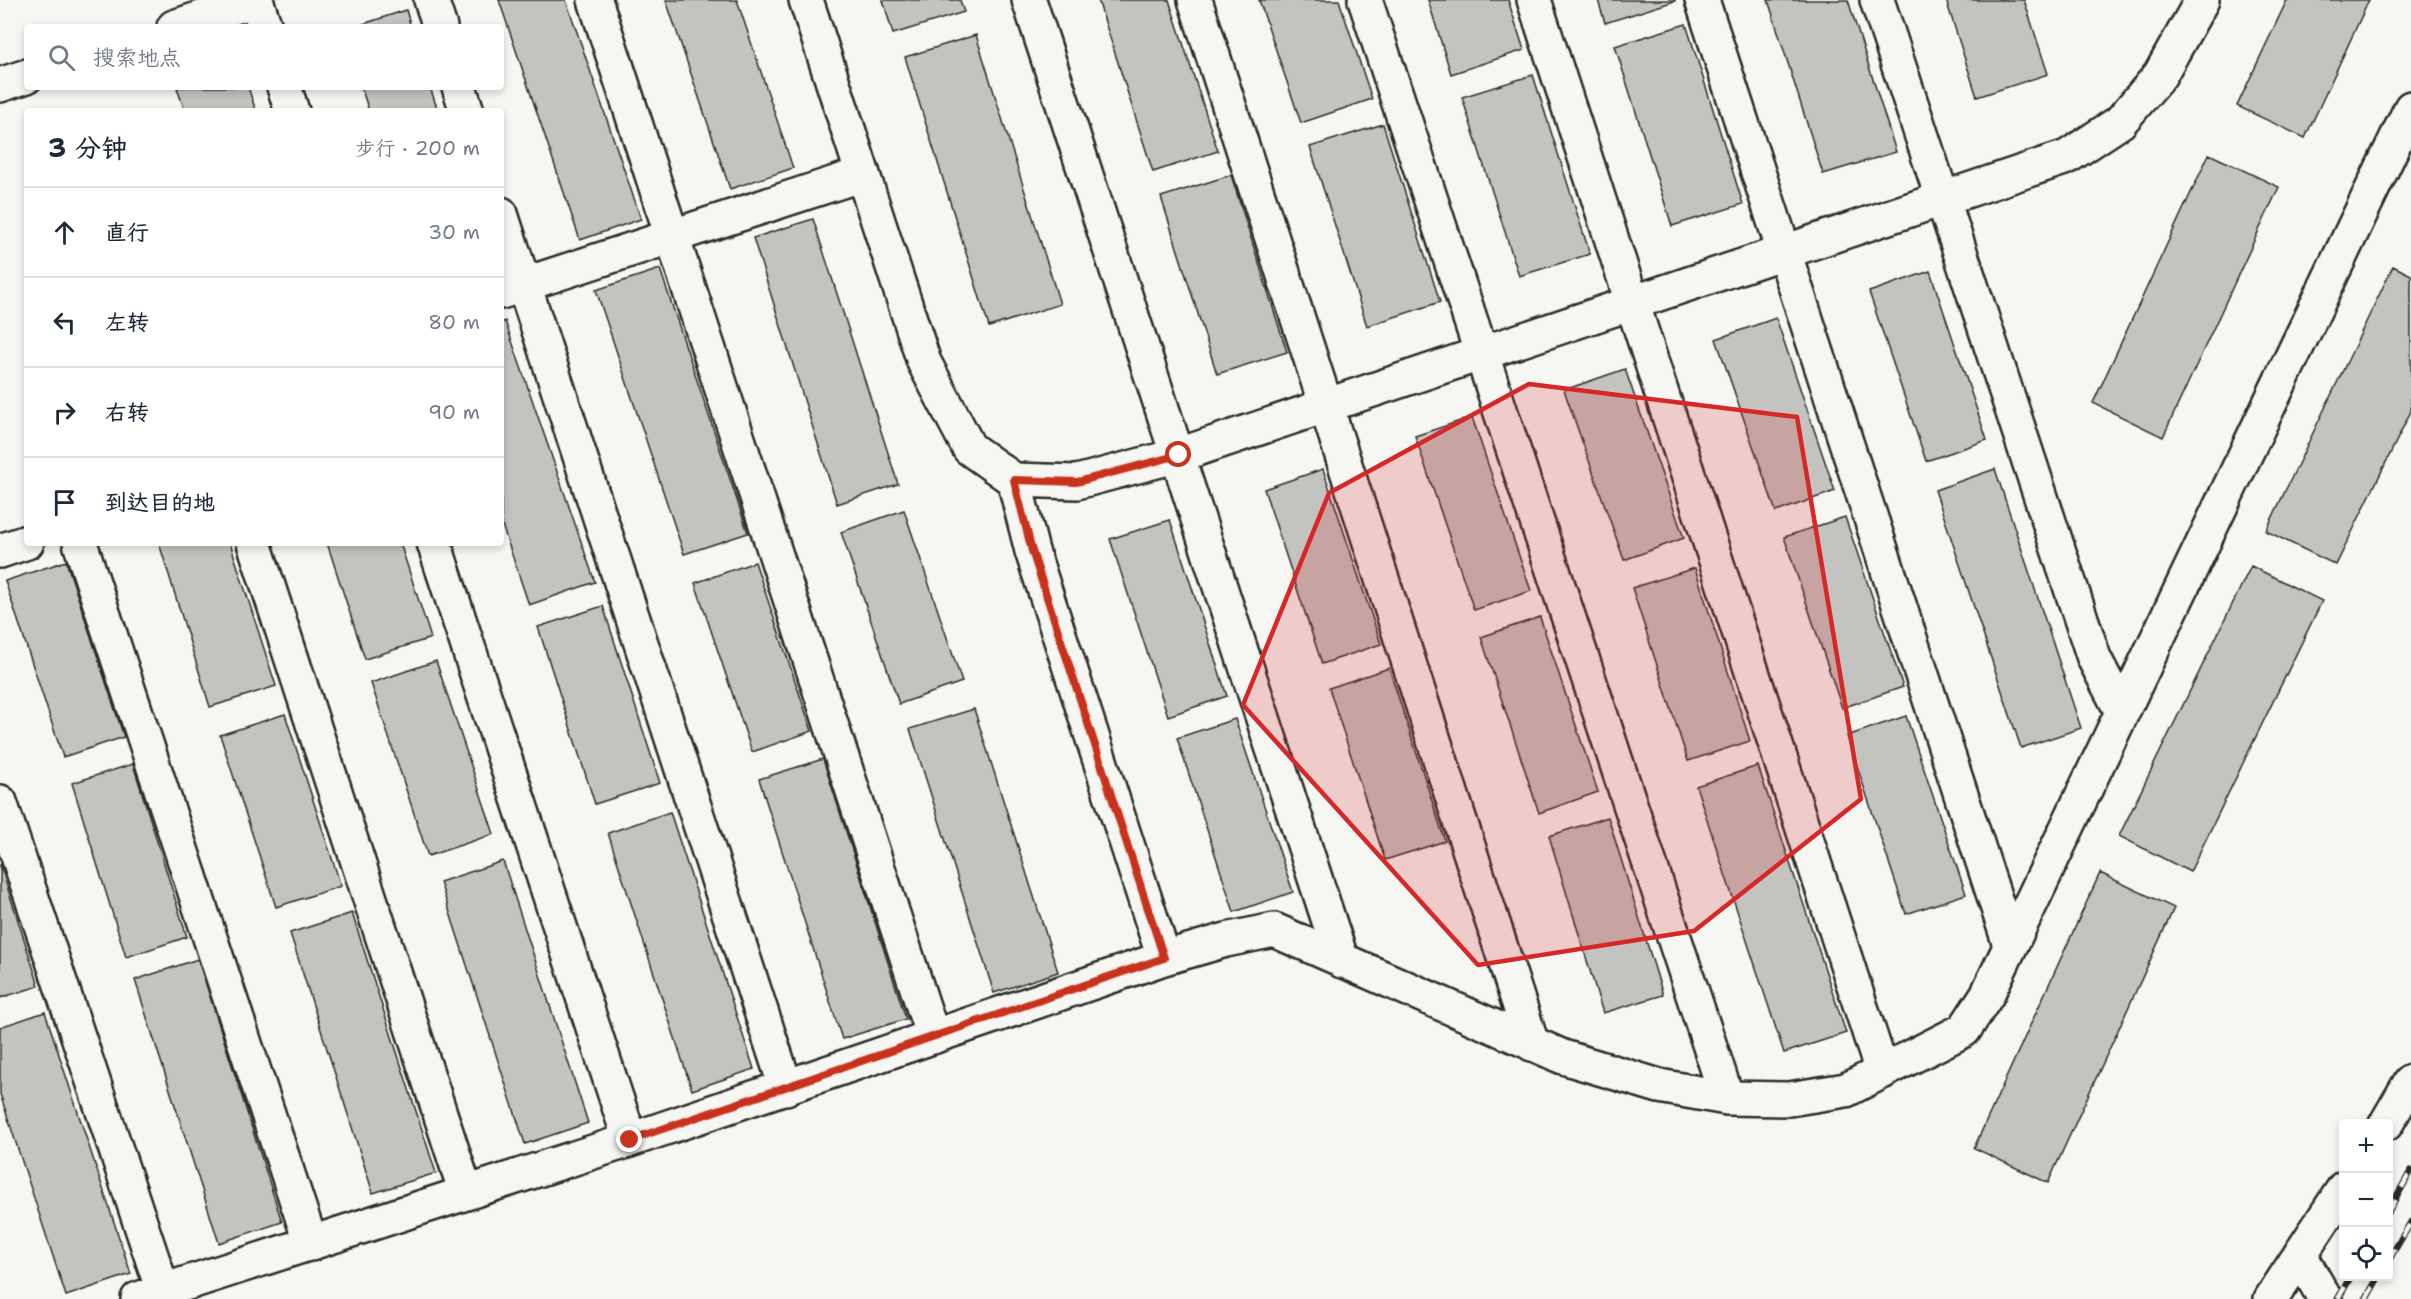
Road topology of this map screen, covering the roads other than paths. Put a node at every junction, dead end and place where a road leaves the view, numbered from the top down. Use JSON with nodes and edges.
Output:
{"nodes":[{"id":1,"x":255,"y":0,"type":"edge"},
{"id":2,"x":431,"y":0,"type":"edge"},
{"id":3,"x":595,"y":0,"type":"edge"},
{"id":4,"x":806,"y":0,"type":"edge"},
{"id":5,"x":1029,"y":0,"type":"edge"},
{"id":6,"x":1196,"y":0,"type":"edge"},
{"id":7,"x":1365,"y":0,"type":"edge"},
{"id":8,"x":1534,"y":0,"type":"edge"},
{"id":9,"x":1702,"y":0,"type":"edge"},
{"id":10,"x":1877,"y":0,"type":"edge"},
{"id":11,"x":2202,"y":0,"type":"edge"},
{"id":12,"x":183,"y":24,"type":"edge"},
{"id":13,"x":264,"y":24,"type":"edge"},
{"id":14,"x":439,"y":24,"type":"edge"},
{"id":15,"x":24,"y":77,"type":"edge"},
{"id":16,"x":0,"y":85,"type":"edge"},
{"id":17,"x":285,"y":90,"type":"edge"},
{"id":18,"x":460,"y":90,"type":"edge"},
{"id":19,"x":291,"y":108,"type":"edge"},
{"id":20,"x":466,"y":108,"type":"edge"},
{"id":21,"x":2411,"y":108,"type":"edge"},
{"id":22,"x":863,"y":174,"type":"junction"},
{"id":23,"x":1943,"y":199,"type":"junction"},
{"id":24,"x":504,"y":234,"type":"edge"},
{"id":25,"x":671,"y":236,"type":"junction"},
{"id":26,"x":1784,"y":252,"type":"junction"},
{"id":27,"x":512,"y":288,"type":"edge"},
{"id":28,"x":1632,"y":303,"type":"junction"},
{"id":29,"x":1482,"y":353,"type":"junction"},
{"id":30,"x":1326,"y":405,"type":"junction"},
{"id":31,"x":1179,"y":455,"type":"junction"},
{"id":32,"x":1014,"y":480,"type":"junction"},
{"id":33,"x":24,"y":543,"type":"edge"},
{"id":34,"x":81,"y":546,"type":"edge"},
{"id":35,"x":255,"y":546,"type":"edge"},
{"id":36,"x":435,"y":546,"type":"edge"},
{"id":37,"x":0,"y":551,"type":"edge"},
{"id":38,"x":2122,"y":712,"type":"junction"},
{"id":39,"x":0,"y":802,"type":"edge"},
{"id":40,"x":2010,"y":945,"type":"junction"},
{"id":41,"x":1164,"y":958,"type":"junction"},
{"id":42,"x":1342,"y":961,"type":"junction"},
{"id":43,"x":933,"y":1037,"type":"junction"},
{"id":44,"x":1532,"y":1044,"type":"junction"},
{"id":45,"x":1882,"y":1072,"type":"junction"},
{"id":46,"x":2411,"y":1081,"type":"edge"},
{"id":47,"x":786,"y":1088,"type":"junction"},
{"id":48,"x":1727,"y":1098,"type":"junction"},
{"id":49,"x":2389,"y":1119,"type":"edge"},
{"id":50,"x":630,"y":1140,"type":"junction"},
{"id":51,"x":466,"y":1194,"type":"junction"},
{"id":52,"x":2339,"y":1194,"type":"edge"},
{"id":53,"x":311,"y":1244,"type":"junction"},
{"id":54,"x":2300,"y":1255,"type":"junction"},
{"id":55,"x":150,"y":1295,"type":"edge"},
{"id":56,"x":2271,"y":1299,"type":"edge"},
{"id":57,"x":2325,"y":1299,"type":"edge"}],
"edges":[{"from":1,"to":12,"type":"main road"},
{"from":1,"to":13,"type":"main road"},
{"from":2,"to":14,"type":"main road"},
{"from":3,"to":25,"type":"main road"},
{"from":4,"to":22,"type":"main road"},
{"from":5,"to":31,"type":"main road"},
{"from":6,"to":30,"type":"main road"},
{"from":7,"to":29,"type":"main road"},
{"from":8,"to":28,"type":"main road"},
{"from":9,"to":26,"type":"main road"},
{"from":10,"to":23,"type":"main road"},
{"from":11,"to":23,"type":"main road"},
{"from":15,"to":16,"type":"main road"},
{"from":17,"to":19,"type":"main road"},
{"from":18,"to":20,"type":"main road"},
{"from":21,"to":38,"type":"main road"},
{"from":22,"to":25,"type":"main road"},
{"from":22,"to":32,"type":"main road"},
{"from":23,"to":26,"type":"main road"},
{"from":23,"to":38,"type":"main road"},
{"from":24,"to":27,"type":"main road"},
{"from":25,"to":27,"type":"main road"},
{"from":25,"to":43,"type":"main road"},
{"from":26,"to":28,"type":"main road"},
{"from":26,"to":40,"type":"main road"},
{"from":27,"to":47,"type":"main road"},
{"from":28,"to":29,"type":"main road"},
{"from":28,"to":45,"type":"main road"},
{"from":29,"to":30,"type":"main road"},
{"from":29,"to":48,"type":"main road"},
{"from":30,"to":31,"type":"main road"},
{"from":30,"to":44,"type":"main road"},
{"from":31,"to":32,"type":"main road"},
{"from":31,"to":42,"type":"main road"},
{"from":32,"to":41,"type":"main road"},
{"from":33,"to":37,"type":"main road"},
{"from":34,"to":53,"type":"main road"},
{"from":35,"to":51,"type":"main road"},
{"from":36,"to":50,"type":"main road"},
{"from":38,"to":40,"type":"main road"},
{"from":39,"to":55,"type":"main road"},
{"from":40,"to":45,"type":"main road"},
{"from":41,"to":42,"type":"main road"},
{"from":41,"to":43,"type":"main road"},
{"from":42,"to":44,"type":"main road"},
{"from":43,"to":47,"type":"main road"},
{"from":44,"to":48,"type":"main road"},
{"from":45,"to":48,"type":"main road"},
{"from":46,"to":49,"type":"main road"},
{"from":47,"to":50,"type":"main road"},
{"from":50,"to":51,"type":"main road"},
{"from":51,"to":53,"type":"main road"},
{"from":52,"to":54,"type":"main road"},
{"from":53,"to":55,"type":"main road"},
{"from":54,"to":56,"type":"main road"},
{"from":54,"to":57,"type":"main road"}]}
